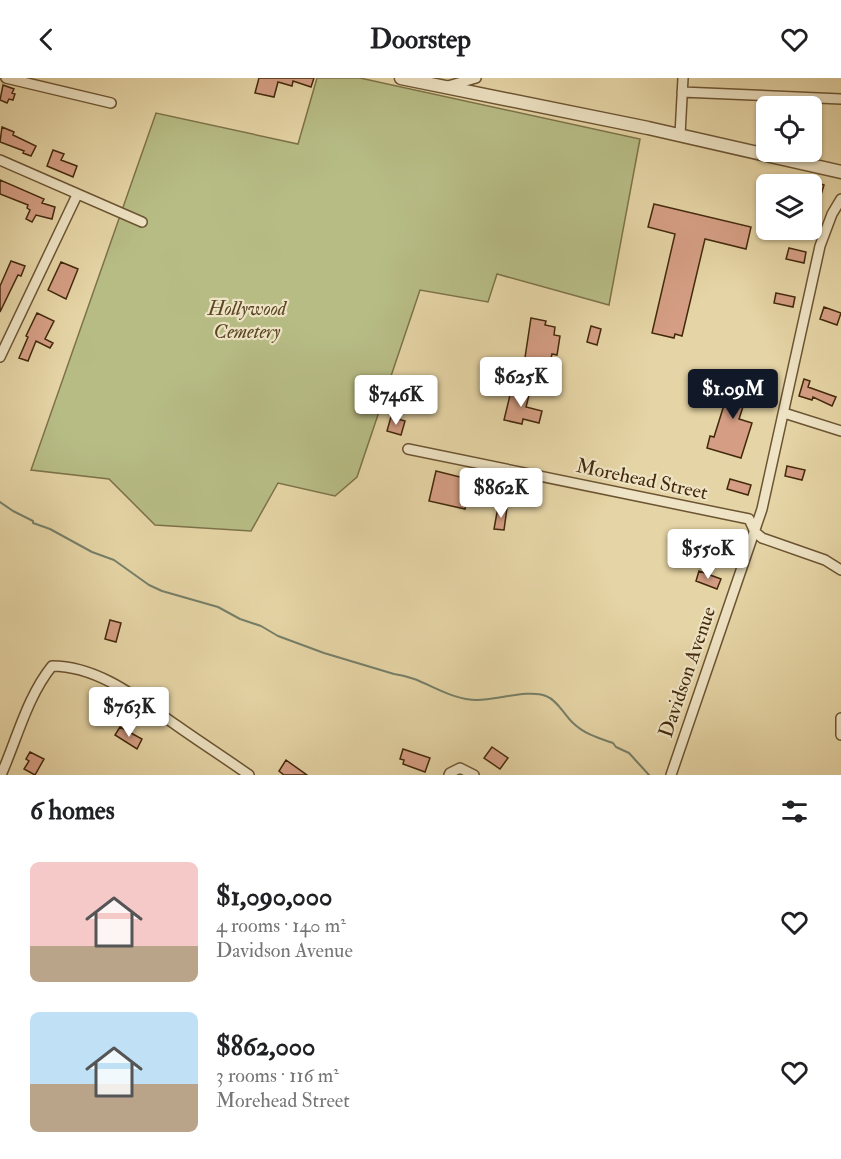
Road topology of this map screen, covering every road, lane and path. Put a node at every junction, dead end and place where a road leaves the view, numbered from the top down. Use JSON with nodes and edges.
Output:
{"nodes":[{"id":1,"x":6,"y":78,"type":"edge"},
{"id":2,"x":401,"y":78,"type":"edge"},
{"id":3,"x":476,"y":78,"type":"edge"},
{"id":4,"x":682,"y":78,"type":"edge"},
{"id":5,"x":443,"y":88,"type":"junction"},
{"id":6,"x":682,"y":92,"type":"junction"},
{"id":7,"x":841,"y":99,"type":"edge"},
{"id":8,"x":111,"y":103,"type":"dead end"},
{"id":9,"x":680,"y":135,"type":"junction"},
{"id":10,"x":0,"y":160,"type":"edge"},
{"id":11,"x":841,"y":172,"type":"edge"},
{"id":12,"x":76,"y":195,"type":"junction"},
{"id":13,"x":841,"y":199,"type":"edge"},
{"id":14,"x":142,"y":222,"type":"dead end"},
{"id":15,"x":0,"y":357,"type":"edge"},
{"id":16,"x":784,"y":413,"type":"junction"},
{"id":17,"x":841,"y":431,"type":"edge"},
{"id":18,"x":408,"y":449,"type":"dead end"},
{"id":19,"x":755,"y":532,"type":"junction"},
{"id":20,"x":841,"y":570,"type":"edge"},
{"id":21,"x":841,"y":718,"type":"edge"},
{"id":22,"x":841,"y":735,"type":"edge"},
{"id":23,"x":4,"y":774,"type":"edge"},
{"id":24,"x":249,"y":775,"type":"edge"},
{"id":25,"x":449,"y":775,"type":"edge"},
{"id":26,"x":474,"y":775,"type":"edge"},
{"id":27,"x":671,"y":775,"type":"edge"}],
"edges":[{"from":1,"to":8,"type":"street"},
{"from":2,"to":5,"type":"street"},
{"from":3,"to":5,"type":"street"},
{"from":4,"to":6,"type":"street"},
{"from":5,"to":9,"type":"street"},
{"from":6,"to":7,"type":"street"},
{"from":6,"to":9,"type":"street"},
{"from":9,"to":11,"type":"street"},
{"from":10,"to":12,"type":"street"},
{"from":12,"to":14,"type":"street"},
{"from":12,"to":15,"type":"street"},
{"from":13,"to":16,"type":"street","name":"Davidson Avenue"},
{"from":16,"to":17,"type":"street"},
{"from":16,"to":19,"type":"street","name":"Davidson Avenue"},
{"from":18,"to":19,"type":"street","name":"Morehead Street"},
{"from":19,"to":20,"type":"street"},
{"from":19,"to":27,"type":"street","name":"Davidson Avenue"},
{"from":21,"to":22,"type":"street"},
{"from":23,"to":24,"type":"street"},
{"from":25,"to":26,"type":"street"}]}
